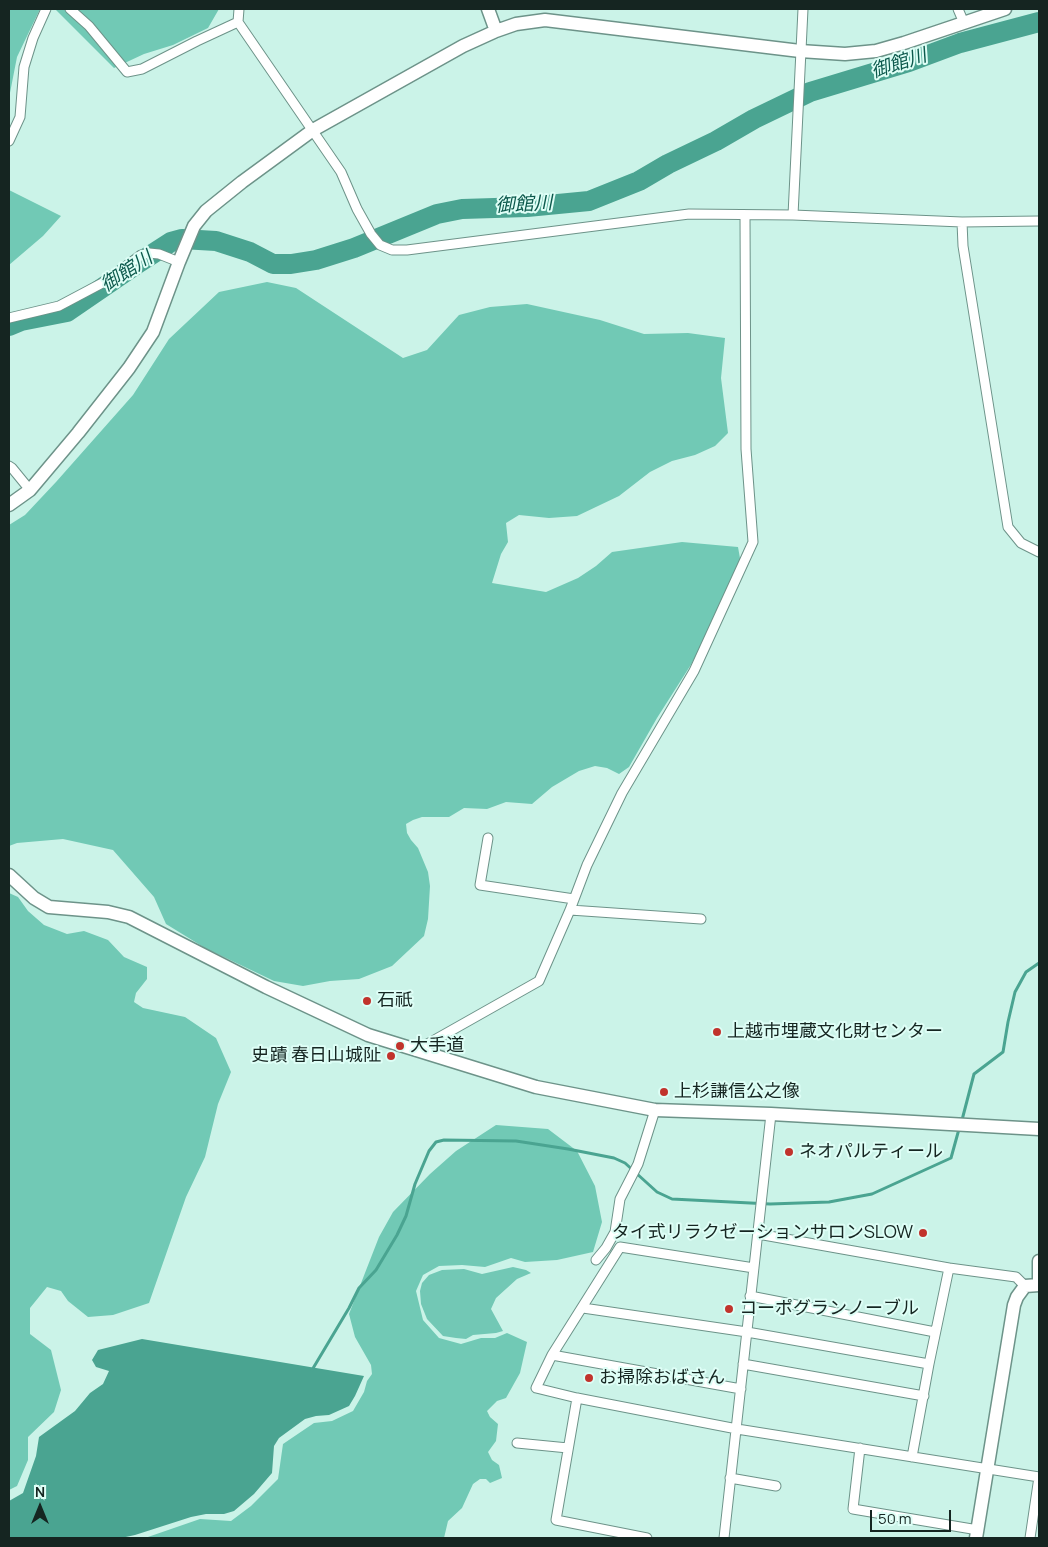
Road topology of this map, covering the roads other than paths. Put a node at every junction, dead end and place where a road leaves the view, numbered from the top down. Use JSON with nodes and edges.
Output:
{"nodes":[{"id":1,"x":46,"y":9,"type":"edge"},
{"id":2,"x":70,"y":9,"type":"edge"},
{"id":3,"x":239,"y":9,"type":"edge"},
{"id":4,"x":488,"y":9,"type":"edge"},
{"id":5,"x":803,"y":9,"type":"edge"},
{"id":6,"x":958,"y":9,"type":"edge"},
{"id":7,"x":1005,"y":9,"type":"edge"},
{"id":8,"x":238,"y":22,"type":"junction"},
{"id":9,"x":964,"y":23,"type":"junction"},
{"id":10,"x":496,"y":31,"type":"junction"},
{"id":11,"x":800,"y":51,"type":"junction"},
{"id":12,"x":313,"y":130,"type":"junction"},
{"id":13,"x":9,"y":141,"type":"edge"},
{"id":14,"x":745,"y":215,"type":"junction"},
{"id":15,"x":792,"y":215,"type":"junction"},
{"id":16,"x":1039,"y":221,"type":"edge"},
{"id":17,"x":962,"y":222,"type":"junction"},
{"id":18,"x":179,"y":262,"type":"junction"},
{"id":19,"x":9,"y":318,"type":"edge"},
{"id":20,"x":9,"y":466,"type":"edge"},
{"id":21,"x":30,"y":490,"type":"junction"},
{"id":22,"x":9,"y":505,"type":"edge"},
{"id":23,"x":1039,"y":552,"type":"edge"},
{"id":24,"x":488,"y":838,"type":"dead end"},
{"id":25,"x":9,"y":875,"type":"edge"},
{"id":26,"x":574,"y":899,"type":"junction"},
{"id":27,"x":570,"y":910,"type":"junction"},
{"id":28,"x":701,"y":919,"type":"dead end"},
{"id":29,"x":415,"y":1051,"type":"junction"},
{"id":30,"x":655,"y":1110,"type":"junction"},
{"id":31,"x":771,"y":1114,"type":"junction"},
{"id":32,"x":1039,"y":1129,"type":"edge"},
{"id":33,"x":758,"y":1234,"type":"junction"},
{"id":34,"x":596,"y":1260,"type":"dead end"},
{"id":35,"x":1039,"y":1261,"type":"edge"},
{"id":36,"x":754,"y":1268,"type":"junction"},
{"id":37,"x":949,"y":1268,"type":"junction"},
{"id":38,"x":1039,"y":1279,"type":"edge"},
{"id":39,"x":1039,"y":1285,"type":"edge"},
{"id":40,"x":1025,"y":1286,"type":"junction"},
{"id":41,"x":750,"y":1296,"type":"junction"},
{"id":42,"x":583,"y":1308,"type":"junction"},
{"id":43,"x":746,"y":1332,"type":"junction"},
{"id":44,"x":935,"y":1332,"type":"junction"},
{"id":45,"x":552,"y":1355,"type":"junction"},
{"id":46,"x":742,"y":1364,"type":"junction"},
{"id":47,"x":929,"y":1364,"type":"junction"},
{"id":48,"x":741,"y":1388,"type":"junction"},
{"id":49,"x":924,"y":1396,"type":"junction"},
{"id":50,"x":577,"y":1398,"type":"junction"},
{"id":51,"x":737,"y":1428,"type":"junction"},
{"id":52,"x":517,"y":1443,"type":"dead end"},
{"id":53,"x":568,"y":1448,"type":"junction"},
{"id":54,"x":860,"y":1448,"type":"junction"},
{"id":55,"x":912,"y":1457,"type":"junction"},
{"id":56,"x":987,"y":1469,"type":"junction"},
{"id":57,"x":1039,"y":1477,"type":"edge"},
{"id":58,"x":730,"y":1478,"type":"junction"},
{"id":59,"x":776,"y":1486,"type":"dead end"},
{"id":60,"x":977,"y":1534,"type":"edge"},
{"id":61,"x":648,"y":1538,"type":"edge"},
{"id":62,"x":724,"y":1538,"type":"edge"},
{"id":63,"x":1030,"y":1538,"type":"edge"}],
"edges":[{"from":1,"to":13,"type":"street"},
{"from":2,"to":8,"type":"street"},
{"from":3,"to":8,"type":"street"},
{"from":4,"to":10,"type":"street"},
{"from":5,"to":11,"type":"street"},
{"from":6,"to":9,"type":"street"},
{"from":7,"to":9,"type":"street"},
{"from":8,"to":12,"type":"street"},
{"from":9,"to":11,"type":"street"},
{"from":10,"to":11,"type":"street"},
{"from":10,"to":12,"type":"street"},
{"from":11,"to":15,"type":"street"},
{"from":12,"to":14,"type":"street"},
{"from":12,"to":18,"type":"street"},
{"from":14,"to":15,"type":"street"},
{"from":14,"to":26,"type":"street"},
{"from":15,"to":17,"type":"street"},
{"from":16,"to":17,"type":"street"},
{"from":17,"to":23,"type":"street"},
{"from":18,"to":19,"type":"street"},
{"from":18,"to":21,"type":"street"},
{"from":20,"to":21,"type":"street"},
{"from":21,"to":22,"type":"street"},
{"from":24,"to":26,"type":"street"},
{"from":25,"to":29,"type":"street"},
{"from":26,"to":27,"type":"street"},
{"from":27,"to":28,"type":"street"},
{"from":27,"to":29,"type":"street"},
{"from":29,"to":30,"type":"street"},
{"from":30,"to":31,"type":"street"},
{"from":30,"to":34,"type":"street"},
{"from":31,"to":32,"type":"street"},
{"from":31,"to":33,"type":"street"},
{"from":33,"to":36,"type":"street"},
{"from":33,"to":37,"type":"street"},
{"from":35,"to":38,"type":"street"},
{"from":36,"to":41,"type":"street"},
{"from":36,"to":42,"type":"street"},
{"from":37,"to":40,"type":"street"},
{"from":37,"to":44,"type":"street"},
{"from":39,"to":40,"type":"street"},
{"from":40,"to":56,"type":"street"},
{"from":41,"to":43,"type":"street"},
{"from":41,"to":44,"type":"street"},
{"from":42,"to":43,"type":"street"},
{"from":42,"to":45,"type":"street"},
{"from":43,"to":46,"type":"street"},
{"from":43,"to":47,"type":"street"},
{"from":44,"to":47,"type":"street"},
{"from":45,"to":48,"type":"street"},
{"from":45,"to":50,"type":"street"},
{"from":46,"to":48,"type":"street"},
{"from":46,"to":49,"type":"street"},
{"from":47,"to":49,"type":"street"},
{"from":48,"to":51,"type":"street"},
{"from":49,"to":55,"type":"street"},
{"from":50,"to":51,"type":"street"},
{"from":50,"to":53,"type":"street"},
{"from":51,"to":54,"type":"street"},
{"from":51,"to":58,"type":"street"},
{"from":52,"to":53,"type":"street"},
{"from":53,"to":61,"type":"street"},
{"from":54,"to":55,"type":"street"},
{"from":54,"to":60,"type":"street"},
{"from":55,"to":56,"type":"street"},
{"from":56,"to":57,"type":"street"},
{"from":56,"to":60,"type":"street"},
{"from":57,"to":63,"type":"street"},
{"from":58,"to":59,"type":"street"},
{"from":58,"to":62,"type":"street"}]}
